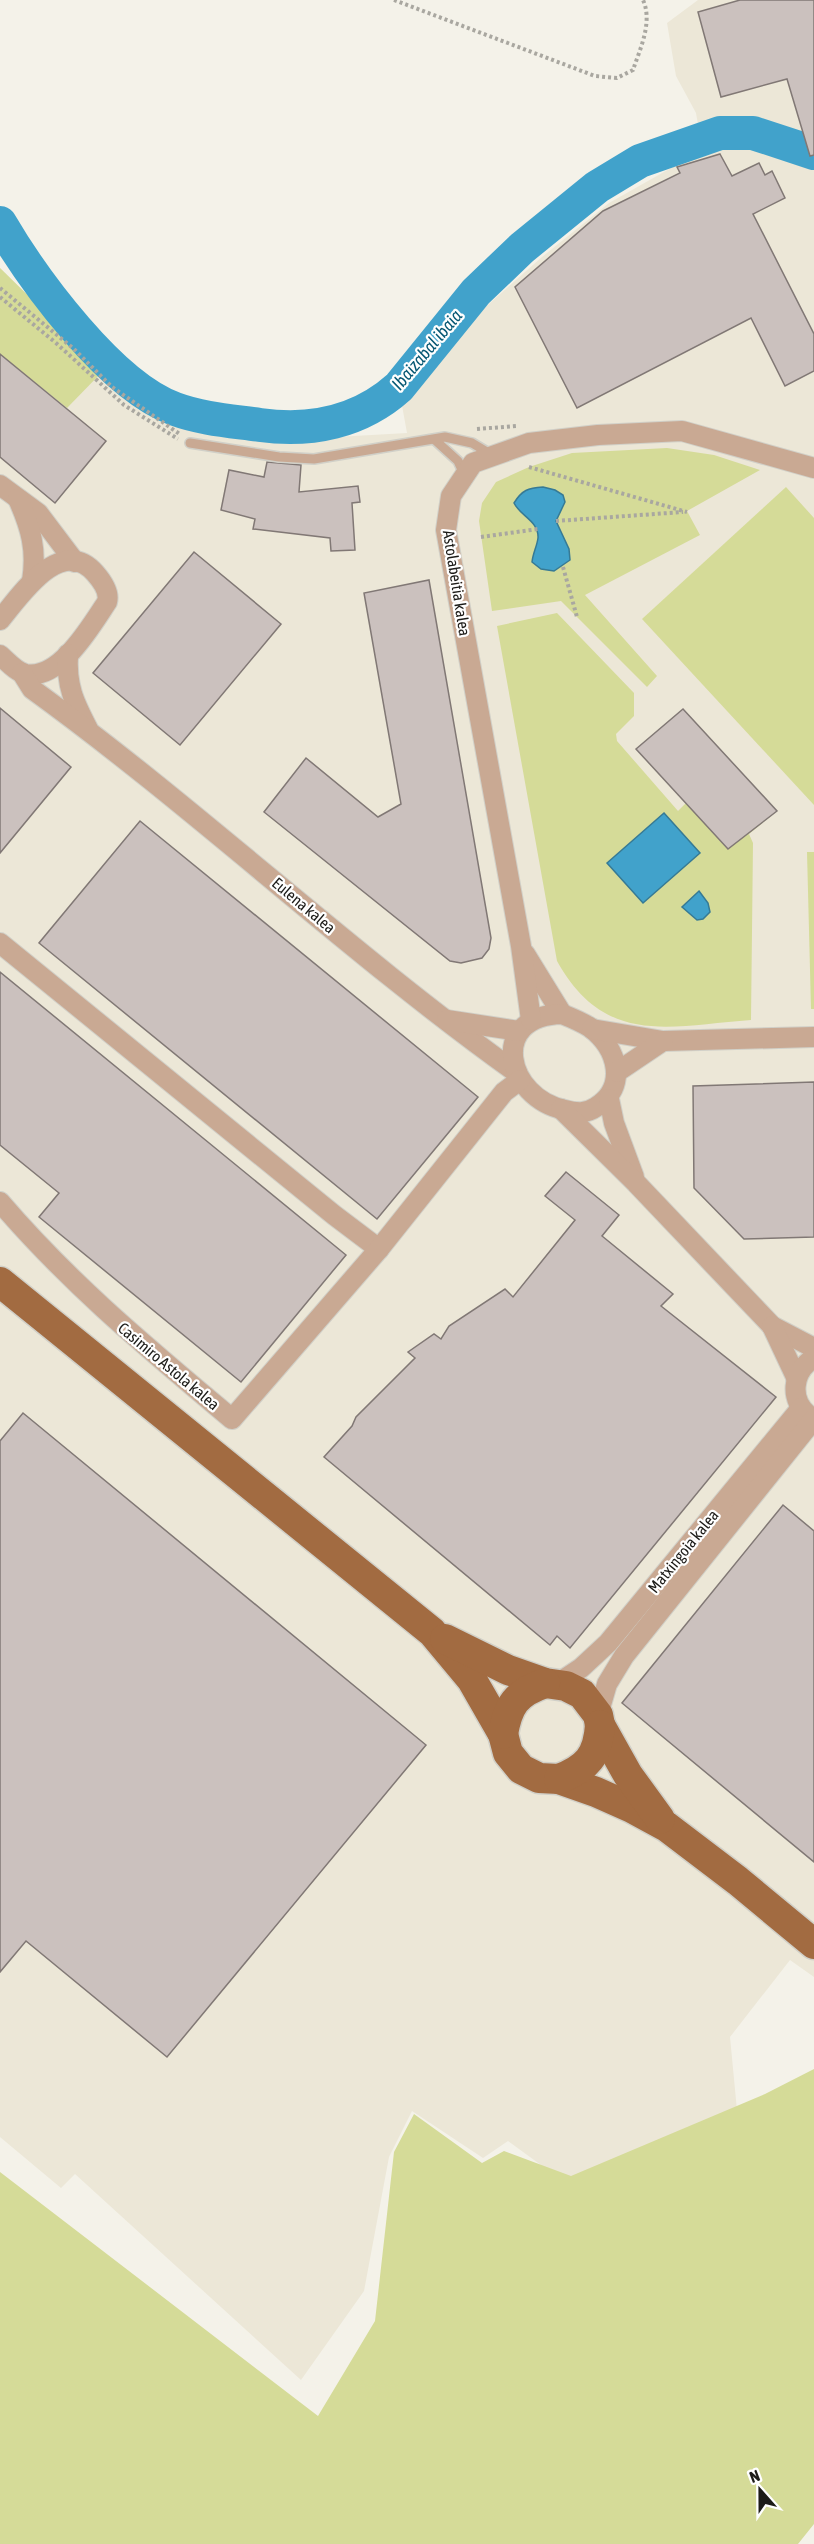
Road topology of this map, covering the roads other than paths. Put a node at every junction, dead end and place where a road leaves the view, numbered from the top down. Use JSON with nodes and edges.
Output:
{"nodes":[{"id":1,"x":190,"y":439,"type":"road end"},
{"id":2,"x":435,"y":440,"type":"junction"},
{"id":3,"x":493,"y":456,"type":"junction"},
{"id":4,"x":814,"y":468,"type":"edge"},
{"id":5,"x":465,"y":476,"type":"junction"},
{"id":6,"x":0,"y":485,"type":"edge"},
{"id":7,"x":18,"y":499,"type":"junction"},
{"id":8,"x":75,"y":562,"type":"junction"},
{"id":9,"x":32,"y":581,"type":"junction"},
{"id":10,"x":0,"y":620,"type":"edge"},
{"id":11,"x":68,"y":654,"type":"junction"},
{"id":12,"x":9,"y":666,"type":"edge"},
{"id":13,"x":89,"y":732,"type":"junction"},
{"id":14,"x":0,"y":943,"type":"edge"},
{"id":15,"x":521,"y":946,"type":"junction"},
{"id":16,"x":562,"y":1014,"type":"junction"},
{"id":17,"x":442,"y":1019,"type":"junction"},
{"id":18,"x":525,"y":1026,"type":"junction"},
{"id":19,"x":592,"y":1029,"type":"junction"},
{"id":20,"x":814,"y":1037,"type":"edge"},
{"id":21,"x":663,"y":1041,"type":"junction"},
{"id":22,"x":617,"y":1072,"type":"junction"},
{"id":23,"x":519,"y":1076,"type":"junction"},
{"id":24,"x":534,"y":1096,"type":"junction"},
{"id":25,"x":609,"y":1099,"type":"junction"},
{"id":26,"x":561,"y":1109,"type":"junction"},
{"id":27,"x":490,"y":1111,"type":"junction"},
{"id":28,"x":636,"y":1183,"type":"junction"},
{"id":29,"x":0,"y":1202,"type":"edge"},
{"id":30,"x":379,"y":1249,"type":"junction"},
{"id":31,"x":0,"y":1282,"type":"edge"},
{"id":32,"x":772,"y":1326,"type":"junction"},
{"id":33,"x":814,"y":1348,"type":"edge"},
{"id":34,"x":814,"y":1358,"type":"edge"},
{"id":35,"x":796,"y":1377,"type":"junction"},
{"id":36,"x":810,"y":1415,"type":"edge"},
{"id":37,"x":432,"y":1632,"type":"junction"},
{"id":38,"x":551,"y":1684,"type":"junction"},
{"id":39,"x":599,"y":1720,"type":"junction"},
{"id":40,"x":503,"y":1734,"type":"junction"},
{"id":41,"x":559,"y":1779,"type":"junction"},
{"id":42,"x":667,"y":1827,"type":"junction"},
{"id":43,"x":814,"y":1944,"type":"edge"}],
"edges":[{"from":1,"to":2,"type":"lane"},
{"from":2,"to":3,"type":"lane"},
{"from":2,"to":5,"type":"lane"},
{"from":3,"to":4,"type":"street","name":"Astolabeitia kalea"},
{"from":3,"to":5,"type":"street","name":"Astolabeitia kalea"},
{"from":5,"to":15,"type":"street","name":"Astolabeitia kalea"},
{"from":6,"to":7,"type":"street"},
{"from":7,"to":8,"type":"street"},
{"from":7,"to":9,"type":"street"},
{"from":8,"to":9,"type":"street"},
{"from":8,"to":11,"type":"street"},
{"from":9,"to":10,"type":"street"},
{"from":11,"to":12,"type":"street"},
{"from":11,"to":13,"type":"street"},
{"from":12,"to":13,"type":"street","name":"Eulena kalea"},
{"from":13,"to":17,"type":"street","name":"Eulena kalea"},
{"from":14,"to":30,"type":"street"},
{"from":15,"to":16,"type":"street","name":"Astolabeitia kalea"},
{"from":15,"to":18,"type":"street","name":"Astolabeitia kalea"},
{"from":16,"to":18,"type":"street"},
{"from":16,"to":19,"type":"street"},
{"from":17,"to":18,"type":"street"},
{"from":17,"to":23,"type":"street","name":"Eulena kalea"},
{"from":18,"to":23,"type":"street"},
{"from":19,"to":21,"type":"street"},
{"from":19,"to":22,"type":"street"},
{"from":20,"to":21,"type":"street"},
{"from":21,"to":22,"type":"street"},
{"from":22,"to":25,"type":"street"},
{"from":23,"to":24,"type":"street"},
{"from":23,"to":27,"type":"street","name":"Casimiro Astola kalea"},
{"from":24,"to":26,"type":"street"},
{"from":24,"to":27,"type":"street","name":"Casimiro Astola kalea"},
{"from":25,"to":26,"type":"street"},
{"from":25,"to":28,"type":"street"},
{"from":26,"to":28,"type":"street"},
{"from":27,"to":30,"type":"street","name":"Casimiro Astola kalea"},
{"from":28,"to":32,"type":"street"},
{"from":29,"to":30,"type":"street","name":"Casimiro Astola kalea"},
{"from":31,"to":37,"type":"main road"},
{"from":32,"to":33,"type":"street"},
{"from":32,"to":35,"type":"street"},
{"from":34,"to":35,"type":"street"},
{"from":35,"to":36,"type":"street"},
{"from":36,"to":38,"type":"street","name":"Matxingoia kalea"},
{"from":36,"to":39,"type":"street","name":"Matxingoia kalea"},
{"from":37,"to":38,"type":"main road"},
{"from":37,"to":40,"type":"main road"},
{"from":38,"to":39,"type":"main road"},
{"from":38,"to":40,"type":"main road"},
{"from":39,"to":41,"type":"main road"},
{"from":39,"to":42,"type":"main road"},
{"from":40,"to":41,"type":"main road"},
{"from":41,"to":42,"type":"main road"},
{"from":42,"to":43,"type":"main road"}]}
